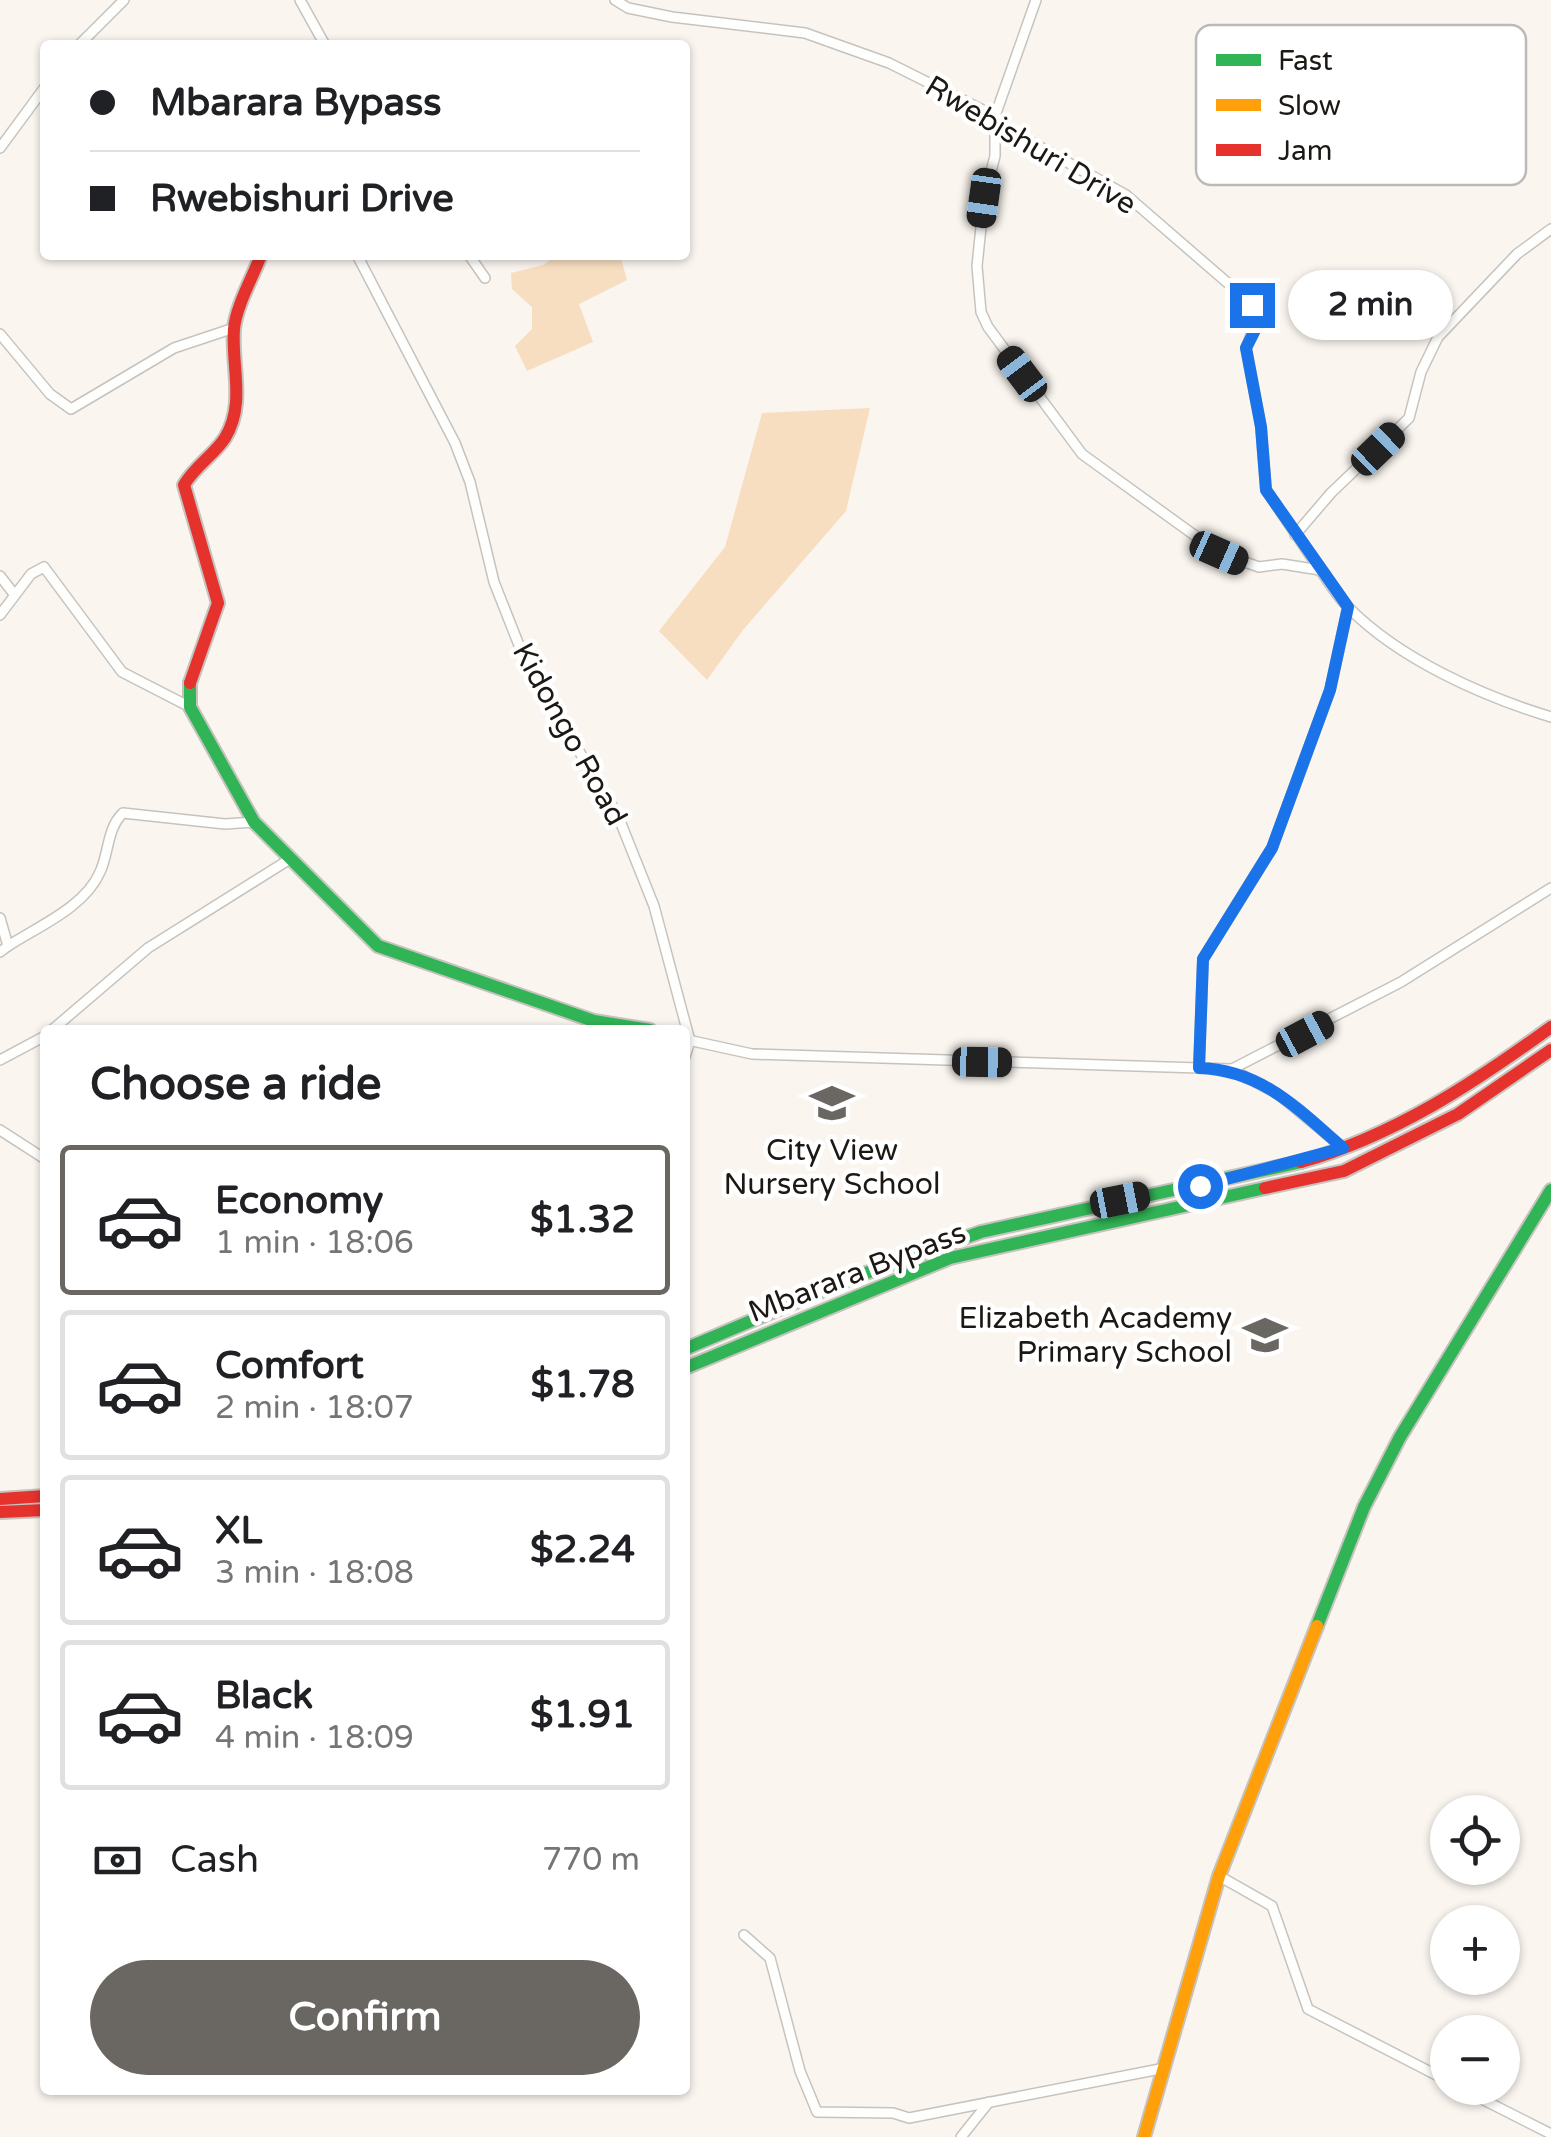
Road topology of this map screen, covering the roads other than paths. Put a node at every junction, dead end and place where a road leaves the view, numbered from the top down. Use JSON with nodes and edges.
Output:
{"nodes":[{"id":1,"x":124,"y":0,"type":"edge"},
{"id":2,"x":300,"y":0,"type":"edge"},
{"id":3,"x":615,"y":0,"type":"edge"},
{"id":4,"x":1036,"y":0,"type":"edge"},
{"id":5,"x":84,"y":40,"type":"edge"},
{"id":6,"x":321,"y":40,"type":"edge"},
{"id":7,"x":40,"y":95,"type":"edge"},
{"id":8,"x":995,"y":116,"type":"junction"},
{"id":9,"x":0,"y":148,"type":"edge"},
{"id":10,"x":1551,"y":228,"type":"edge"},
{"id":11,"x":259,"y":260,"type":"edge"},
{"id":12,"x":359,"y":260,"type":"edge"},
{"id":13,"x":472,"y":260,"type":"edge"},
{"id":14,"x":485,"y":278,"type":"dead end"},
{"id":15,"x":234,"y":328,"type":"junction"},
{"id":16,"x":0,"y":334,"type":"edge"},
{"id":17,"x":1295,"y":535,"type":"junction"},
{"id":18,"x":1320,"y":570,"type":"junction"},
{"id":19,"x":0,"y":576,"type":"edge"},
{"id":20,"x":14,"y":594,"type":"junction"},
{"id":21,"x":1348,"y":607,"type":"junction"},
{"id":22,"x":0,"y":615,"type":"edge"},
{"id":23,"x":190,"y":707,"type":"junction"},
{"id":24,"x":1551,"y":717,"type":"edge"},
{"id":25,"x":254,"y":822,"type":"junction"},
{"id":26,"x":290,"y":859,"type":"junction"},
{"id":27,"x":1551,"y":888,"type":"edge"},
{"id":28,"x":0,"y":918,"type":"edge"},
{"id":29,"x":4,"y":949,"type":"edge"},
{"id":30,"x":58,"y":1025,"type":"edge"},
{"id":31,"x":619,"y":1025,"type":"edge"},
{"id":32,"x":683,"y":1025,"type":"edge"},
{"id":33,"x":1551,"y":1027,"type":"edge"},
{"id":34,"x":40,"y":1039,"type":"edge"},
{"id":35,"x":690,"y":1041,"type":"edge"},
{"id":36,"x":1551,"y":1050,"type":"edge"},
{"id":37,"x":0,"y":1060,"type":"edge"},
{"id":38,"x":1199,"y":1068,"type":"junction"},
{"id":39,"x":1231,"y":1069,"type":"junction"},
{"id":40,"x":0,"y":1130,"type":"edge"},
{"id":41,"x":1343,"y":1148,"type":"junction"},
{"id":42,"x":40,"y":1156,"type":"edge"},
{"id":43,"x":1551,"y":1190,"type":"edge"},
{"id":44,"x":690,"y":1347,"type":"edge"},
{"id":45,"x":690,"y":1366,"type":"edge"},
{"id":46,"x":40,"y":1496,"type":"edge"},
{"id":47,"x":0,"y":1499,"type":"edge"},
{"id":48,"x":40,"y":1510,"type":"edge"},
{"id":49,"x":0,"y":1512,"type":"edge"},
{"id":50,"x":1219,"y":1876,"type":"junction"},
{"id":51,"x":744,"y":1935,"type":"dead end"},
{"id":52,"x":1160,"y":2069,"type":"junction"},
{"id":53,"x":1430,"y":2072,"type":"edge"},
{"id":54,"x":989,"y":2102,"type":"junction"},
{"id":55,"x":1494,"y":2105,"type":"edge"},
{"id":56,"x":1551,"y":2134,"type":"edge"},
{"id":57,"x":961,"y":2137,"type":"edge"},
{"id":58,"x":1144,"y":2137,"type":"edge"}],
"edges":[{"from":1,"to":5,"type":"street"},
{"from":2,"to":6,"type":"street"},
{"from":3,"to":8,"type":"street","name":"Rwebishuri Drive"},
{"from":4,"to":8,"type":"street"},
{"from":7,"to":9,"type":"street"},
{"from":8,"to":17,"type":"street","name":"Rwebishuri Drive"},
{"from":8,"to":18,"type":"street"},
{"from":10,"to":17,"type":"street"},
{"from":11,"to":15,"type":"main road"},
{"from":12,"to":32,"type":"street","name":"Kidongo Road"},
{"from":13,"to":14,"type":"street"},
{"from":15,"to":16,"type":"street"},
{"from":15,"to":23,"type":"main road"},
{"from":17,"to":18,"type":"street","name":"Rwebishuri Drive"},
{"from":18,"to":21,"type":"street","name":"Rwebishuri Drive"},
{"from":19,"to":20,"type":"street"},
{"from":20,"to":22,"type":"street"},
{"from":20,"to":23,"type":"street"},
{"from":21,"to":24,"type":"street","name":"Rwebishuri Drive"},
{"from":21,"to":38,"type":"street"},
{"from":23,"to":25,"type":"main road"},
{"from":25,"to":26,"type":"main road"},
{"from":25,"to":29,"type":"street"},
{"from":26,"to":30,"type":"street"},
{"from":26,"to":31,"type":"main road"},
{"from":27,"to":39,"type":"street"},
{"from":28,"to":29,"type":"street"},
{"from":33,"to":41,"type":"main road","name":"Mbarara Bypass"},
{"from":34,"to":37,"type":"street"},
{"from":35,"to":38,"type":"street"},
{"from":36,"to":45,"type":"main road","name":"Mbarara Bypass"},
{"from":38,"to":39,"type":"street"},
{"from":39,"to":41,"type":"street"},
{"from":40,"to":42,"type":"street"},
{"from":41,"to":44,"type":"main road","name":"Mbarara Bypass"},
{"from":43,"to":50,"type":"main road"},
{"from":46,"to":47,"type":"main road"},
{"from":48,"to":49,"type":"main road"},
{"from":50,"to":52,"type":"main road"},
{"from":50,"to":53,"type":"street"},
{"from":51,"to":54,"type":"street"},
{"from":52,"to":54,"type":"street"},
{"from":52,"to":58,"type":"main road"},
{"from":54,"to":57,"type":"street"},
{"from":55,"to":56,"type":"street"}]}
